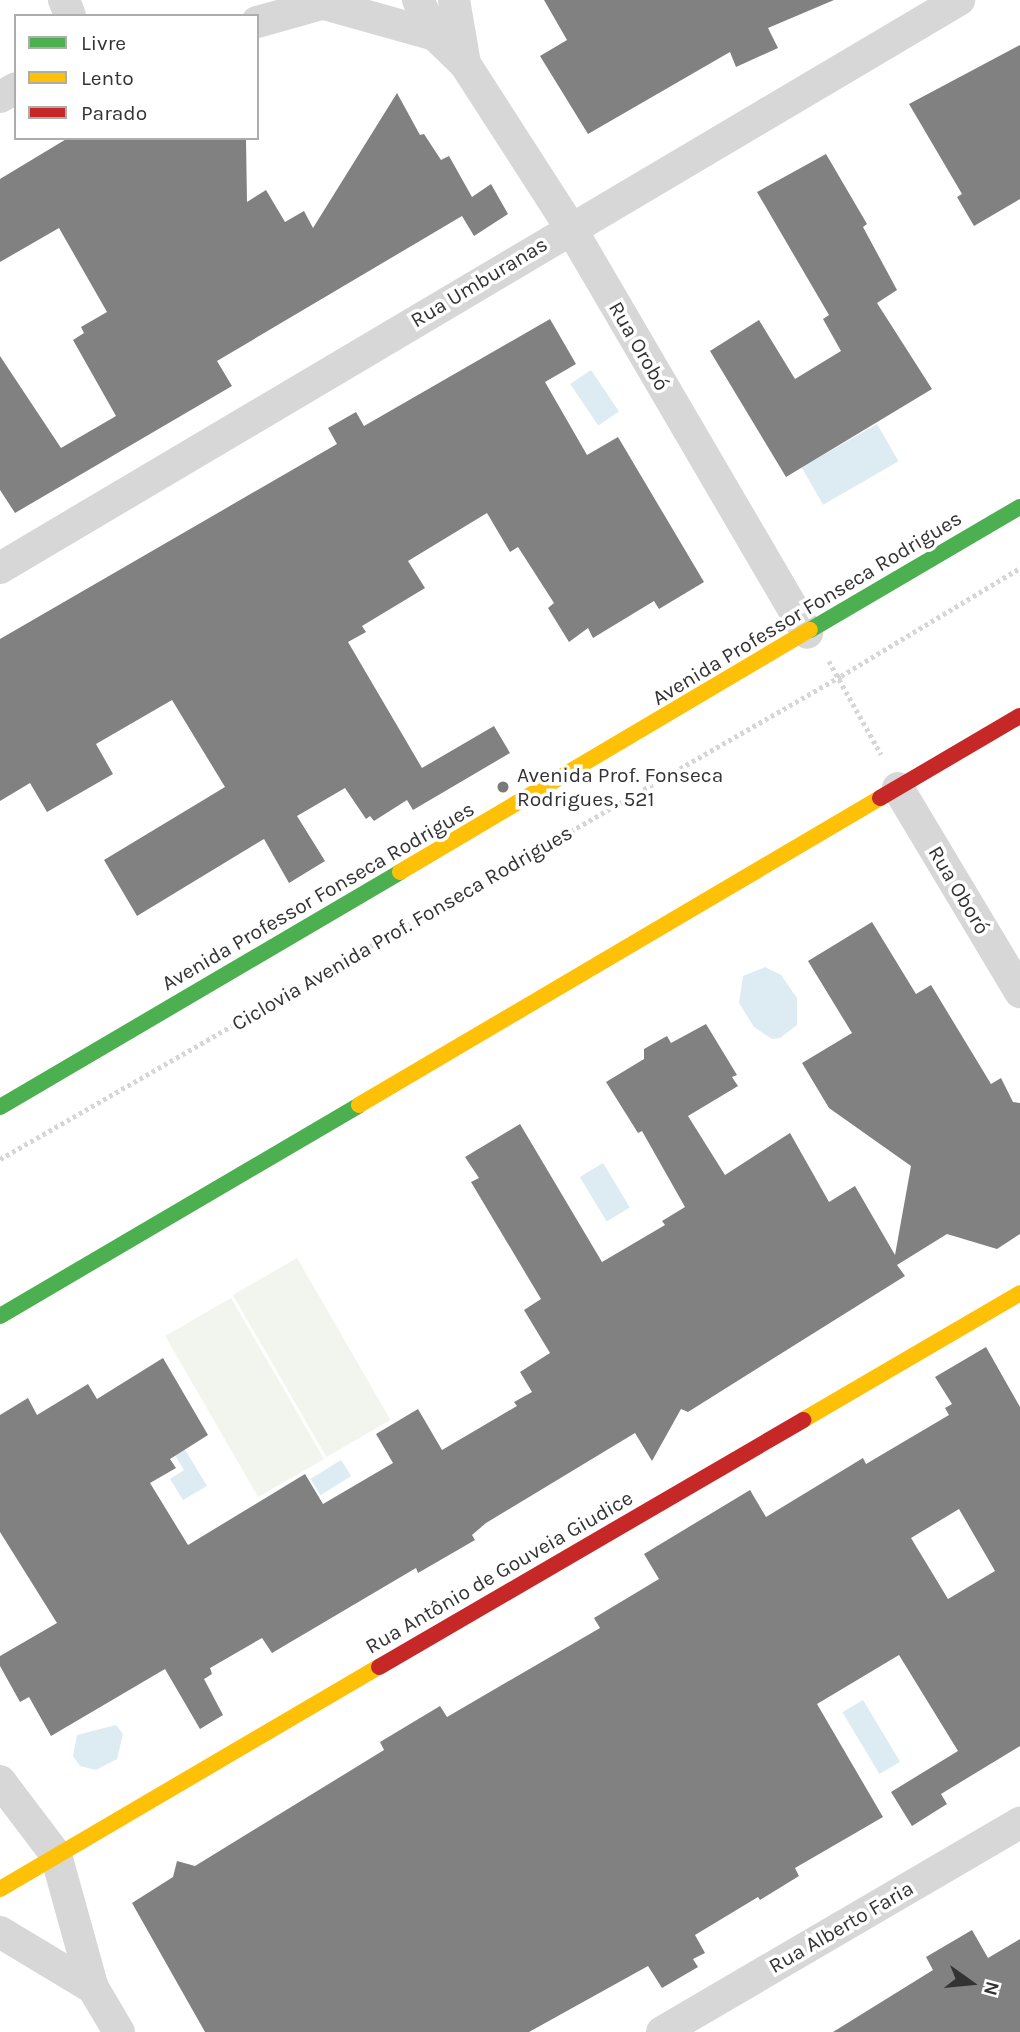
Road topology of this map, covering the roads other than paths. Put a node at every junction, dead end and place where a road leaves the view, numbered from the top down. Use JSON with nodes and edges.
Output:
{"nodes":[{"id":1,"x":418,"y":0,"type":"edge"},
{"id":2,"x":454,"y":0,"type":"edge"},
{"id":3,"x":959,"y":0,"type":"edge"},
{"id":4,"x":329,"y":1,"type":"edge"},
{"id":5,"x":259,"y":21,"type":"edge"},
{"id":6,"x":435,"y":35,"type":"junction"},
{"id":7,"x":464,"y":64,"type":"junction"},
{"id":8,"x":570,"y":228,"type":"junction"},
{"id":9,"x":1020,"y":507,"type":"edge"},
{"id":10,"x":0,"y":568,"type":"edge"},
{"id":11,"x":807,"y":633,"type":"junction"},
{"id":12,"x":1020,"y":716,"type":"edge"},
{"id":13,"x":898,"y":788,"type":"junction"},
{"id":14,"x":1020,"y":992,"type":"edge"},
{"id":15,"x":0,"y":1107,"type":"edge"},
{"id":16,"x":1020,"y":1293,"type":"edge"},
{"id":17,"x":0,"y":1316,"type":"edge"},
{"id":18,"x":0,"y":1781,"type":"edge"},
{"id":19,"x":1020,"y":1823,"type":"edge"},
{"id":20,"x":56,"y":1855,"type":"junction"},
{"id":21,"x":0,"y":1889,"type":"edge"},
{"id":22,"x":0,"y":1932,"type":"edge"},
{"id":23,"x":93,"y":1988,"type":"junction"},
{"id":24,"x":120,"y":2032,"type":"edge"},
{"id":25,"x":662,"y":2032,"type":"edge"}],
"edges":[{"from":1,"to":6,"type":"street","name":"Rua Orobó"},
{"from":2,"to":7,"type":"street","name":"Rua Orobó"},
{"from":3,"to":8,"type":"street","name":"Rua Umburanas"},
{"from":4,"to":5,"type":"street"},
{"from":4,"to":6,"type":"street"},
{"from":6,"to":7,"type":"street","name":"Rua Orobó"},
{"from":7,"to":8,"type":"street","name":"Rua Orobó"},
{"from":8,"to":10,"type":"street","name":"Rua Umburanas"},
{"from":8,"to":11,"type":"street","name":"Rua Orobó"},
{"from":9,"to":11,"type":"main road","name":"Avenida Professor Fonseca Rodrigues"},
{"from":11,"to":15,"type":"main road","name":"Avenida Professor Fonseca Rodrigues"},
{"from":12,"to":13,"type":"main road"},
{"from":13,"to":14,"type":"street","name":"Rua Oboró"},
{"from":13,"to":17,"type":"main road"},
{"from":16,"to":20,"type":"main road","name":"Rua Antônio de Gouveia Giudice"},
{"from":18,"to":20,"type":"street"},
{"from":19,"to":25,"type":"street","name":"Rua Alberto Faria"},
{"from":20,"to":21,"type":"main road","name":"Rua Antônio de Gouveia Giudice"},
{"from":20,"to":23,"type":"street"},
{"from":22,"to":23,"type":"street"},
{"from":23,"to":24,"type":"street"}]}
